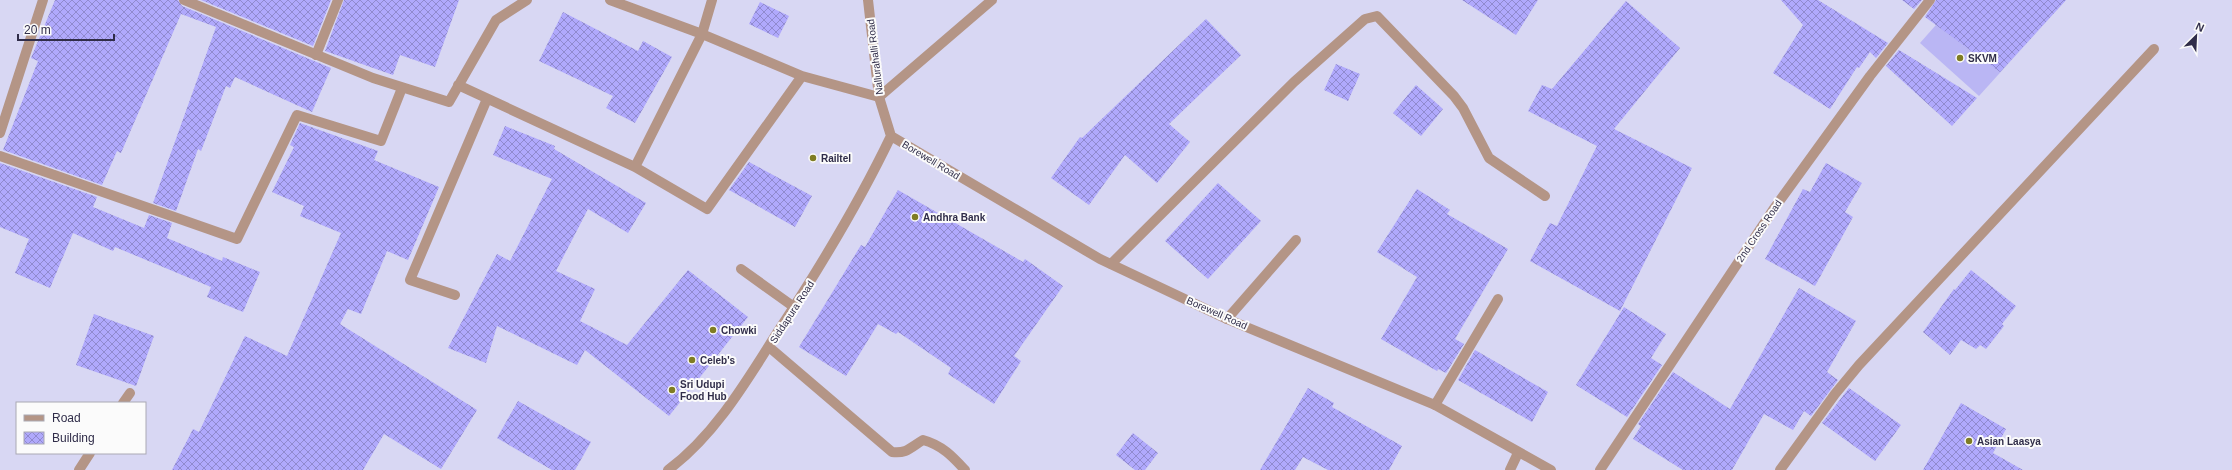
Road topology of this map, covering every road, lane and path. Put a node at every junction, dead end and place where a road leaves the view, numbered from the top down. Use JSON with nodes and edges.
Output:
{"nodes":[{"id":1,"x":43,"y":0,"type":"edge"},
{"id":2,"x":184,"y":0,"type":"edge"},
{"id":3,"x":338,"y":0,"type":"edge"},
{"id":4,"x":527,"y":0,"type":"edge"},
{"id":5,"x":610,"y":0,"type":"edge"},
{"id":6,"x":712,"y":0,"type":"edge"},
{"id":7,"x":868,"y":0,"type":"edge"},
{"id":8,"x":992,"y":0,"type":"edge"},
{"id":9,"x":1930,"y":0,"type":"edge"},
{"id":10,"x":702,"y":34,"type":"junction"},
{"id":11,"x":2154,"y":49,"type":"dead end"},
{"id":12,"x":316,"y":55,"type":"junction"},
{"id":13,"x":802,"y":76,"type":"junction"},
{"id":14,"x":458,"y":85,"type":"junction"},
{"id":15,"x":402,"y":88,"type":"junction"},
{"id":16,"x":879,"y":97,"type":"junction"},
{"id":17,"x":487,"y":98,"type":"junction"},
{"id":18,"x":0,"y":133,"type":"edge"},
{"id":19,"x":891,"y":136,"type":"junction"},
{"id":20,"x":0,"y":156,"type":"edge"},
{"id":21,"x":635,"y":167,"type":"junction"},
{"id":22,"x":1545,"y":196,"type":"dead end"},
{"id":23,"x":1296,"y":240,"type":"dead end"},
{"id":24,"x":1111,"y":264,"type":"junction"},
{"id":25,"x":741,"y":269,"type":"dead end"},
{"id":26,"x":455,"y":295,"type":"dead end"},
{"id":27,"x":1498,"y":299,"type":"dead end"},
{"id":28,"x":794,"y":307,"type":"junction"},
{"id":29,"x":1227,"y":319,"type":"junction"},
{"id":30,"x":768,"y":347,"type":"junction"},
{"id":31,"x":130,"y":393,"type":"dead end"},
{"id":32,"x":124,"y":402,"type":"edge"},
{"id":33,"x":1435,"y":405,"type":"junction"},
{"id":34,"x":1518,"y":453,"type":"junction"},
{"id":35,"x":89,"y":454,"type":"edge"},
{"id":36,"x":79,"y":470,"type":"edge"},
{"id":37,"x":668,"y":470,"type":"edge"},
{"id":38,"x":966,"y":470,"type":"edge"},
{"id":39,"x":1510,"y":470,"type":"edge"},
{"id":40,"x":1551,"y":470,"type":"edge"},
{"id":41,"x":1600,"y":470,"type":"edge"},
{"id":42,"x":1780,"y":470,"type":"edge"}],
"edges":[{"from":1,"to":18,"type":"street"},
{"from":2,"to":12,"type":"street"},
{"from":3,"to":12,"type":"street"},
{"from":4,"to":14,"type":"street"},
{"from":5,"to":10,"type":"street"},
{"from":6,"to":10,"type":"street"},
{"from":7,"to":16,"type":"street","name":"Nallurahalli Road"},
{"from":8,"to":16,"type":"street"},
{"from":9,"to":41,"type":"street","name":"2nd Cross Road"},
{"from":10,"to":13,"type":"street"},
{"from":10,"to":21,"type":"street"},
{"from":11,"to":42,"type":"street"},
{"from":12,"to":15,"type":"street"},
{"from":13,"to":16,"type":"street"},
{"from":13,"to":21,"type":"street"},
{"from":14,"to":15,"type":"street"},
{"from":14,"to":17,"type":"street"},
{"from":15,"to":20,"type":"street"},
{"from":16,"to":19,"type":"street","name":"Nallurahalli Road"},
{"from":17,"to":21,"type":"street"},
{"from":17,"to":26,"type":"street"},
{"from":19,"to":24,"type":"street","name":"Borewell Road"},
{"from":19,"to":28,"type":"street","name":"Siddapura Road"},
{"from":22,"to":24,"type":"street"},
{"from":23,"to":29,"type":"street"},
{"from":24,"to":29,"type":"street","name":"Borewell Road"},
{"from":25,"to":28,"type":"street"},
{"from":27,"to":33,"type":"street"},
{"from":28,"to":30,"type":"street","name":"Siddapura Road"},
{"from":29,"to":33,"type":"street","name":"Borewell Road"},
{"from":30,"to":37,"type":"street","name":"Siddapura Road"},
{"from":30,"to":38,"type":"street"},
{"from":31,"to":32,"type":"street"},
{"from":33,"to":34,"type":"street","name":"Borewell Road"},
{"from":34,"to":39,"type":"street"},
{"from":34,"to":40,"type":"street","name":"Borewell Road"},
{"from":35,"to":36,"type":"street"}]}
